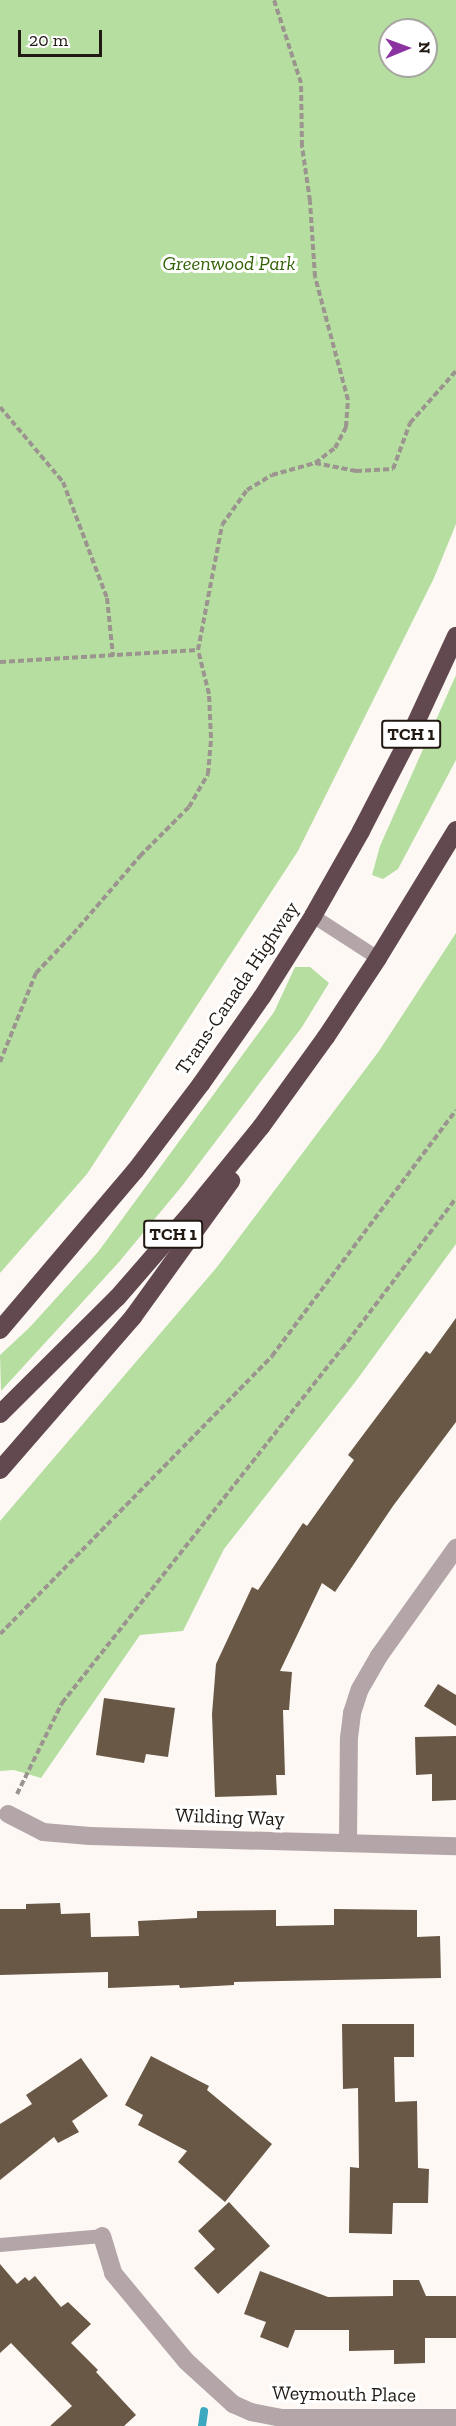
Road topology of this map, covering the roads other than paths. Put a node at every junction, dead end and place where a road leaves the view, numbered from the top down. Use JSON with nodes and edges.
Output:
{"nodes":[{"id":1,"x":456,"y":636,"type":"edge"},
{"id":2,"x":456,"y":830,"type":"edge"},
{"id":3,"x":313,"y":916,"type":"junction"},
{"id":4,"x":378,"y":958,"type":"junction"},
{"id":5,"x":326,"y":1037,"type":"junction"},
{"id":6,"x":0,"y":1330,"type":"edge"},
{"id":7,"x":0,"y":1414,"type":"edge"},
{"id":8,"x":0,"y":1470,"type":"edge"},
{"id":9,"x":456,"y":1548,"type":"edge"},
{"id":10,"x":8,"y":1814,"type":"road end"},
{"id":11,"x":348,"y":1844,"type":"junction"},
{"id":12,"x":456,"y":1846,"type":"edge"},
{"id":13,"x":102,"y":2236,"type":"joint"},
{"id":14,"x":0,"y":2245,"type":"edge"},
{"id":15,"x":456,"y":2418,"type":"edge"}],
"edges":[{"from":1,"to":3,"type":"highway","name":"Trans-Canada Highway","number":"TCH 1"},
{"from":2,"to":4,"type":"highway","number":"TCH 1"},
{"from":3,"to":4,"type":"lane"},
{"from":3,"to":6,"type":"highway","name":"Trans-Canada Highway","number":"TCH 1"},
{"from":4,"to":5,"type":"highway","number":"TCH 1"},
{"from":5,"to":7,"type":"highway","number":"TCH 1"},
{"from":5,"to":8,"type":"highway"},
{"from":9,"to":11,"type":"street"},
{"from":10,"to":11,"type":"street","name":"Wilding Way"},
{"from":11,"to":12,"type":"street","name":"Wilding Way"},
{"from":13,"to":14,"type":"lane"},
{"from":13,"to":15,"type":"street","name":"Weymouth Place"}]}
